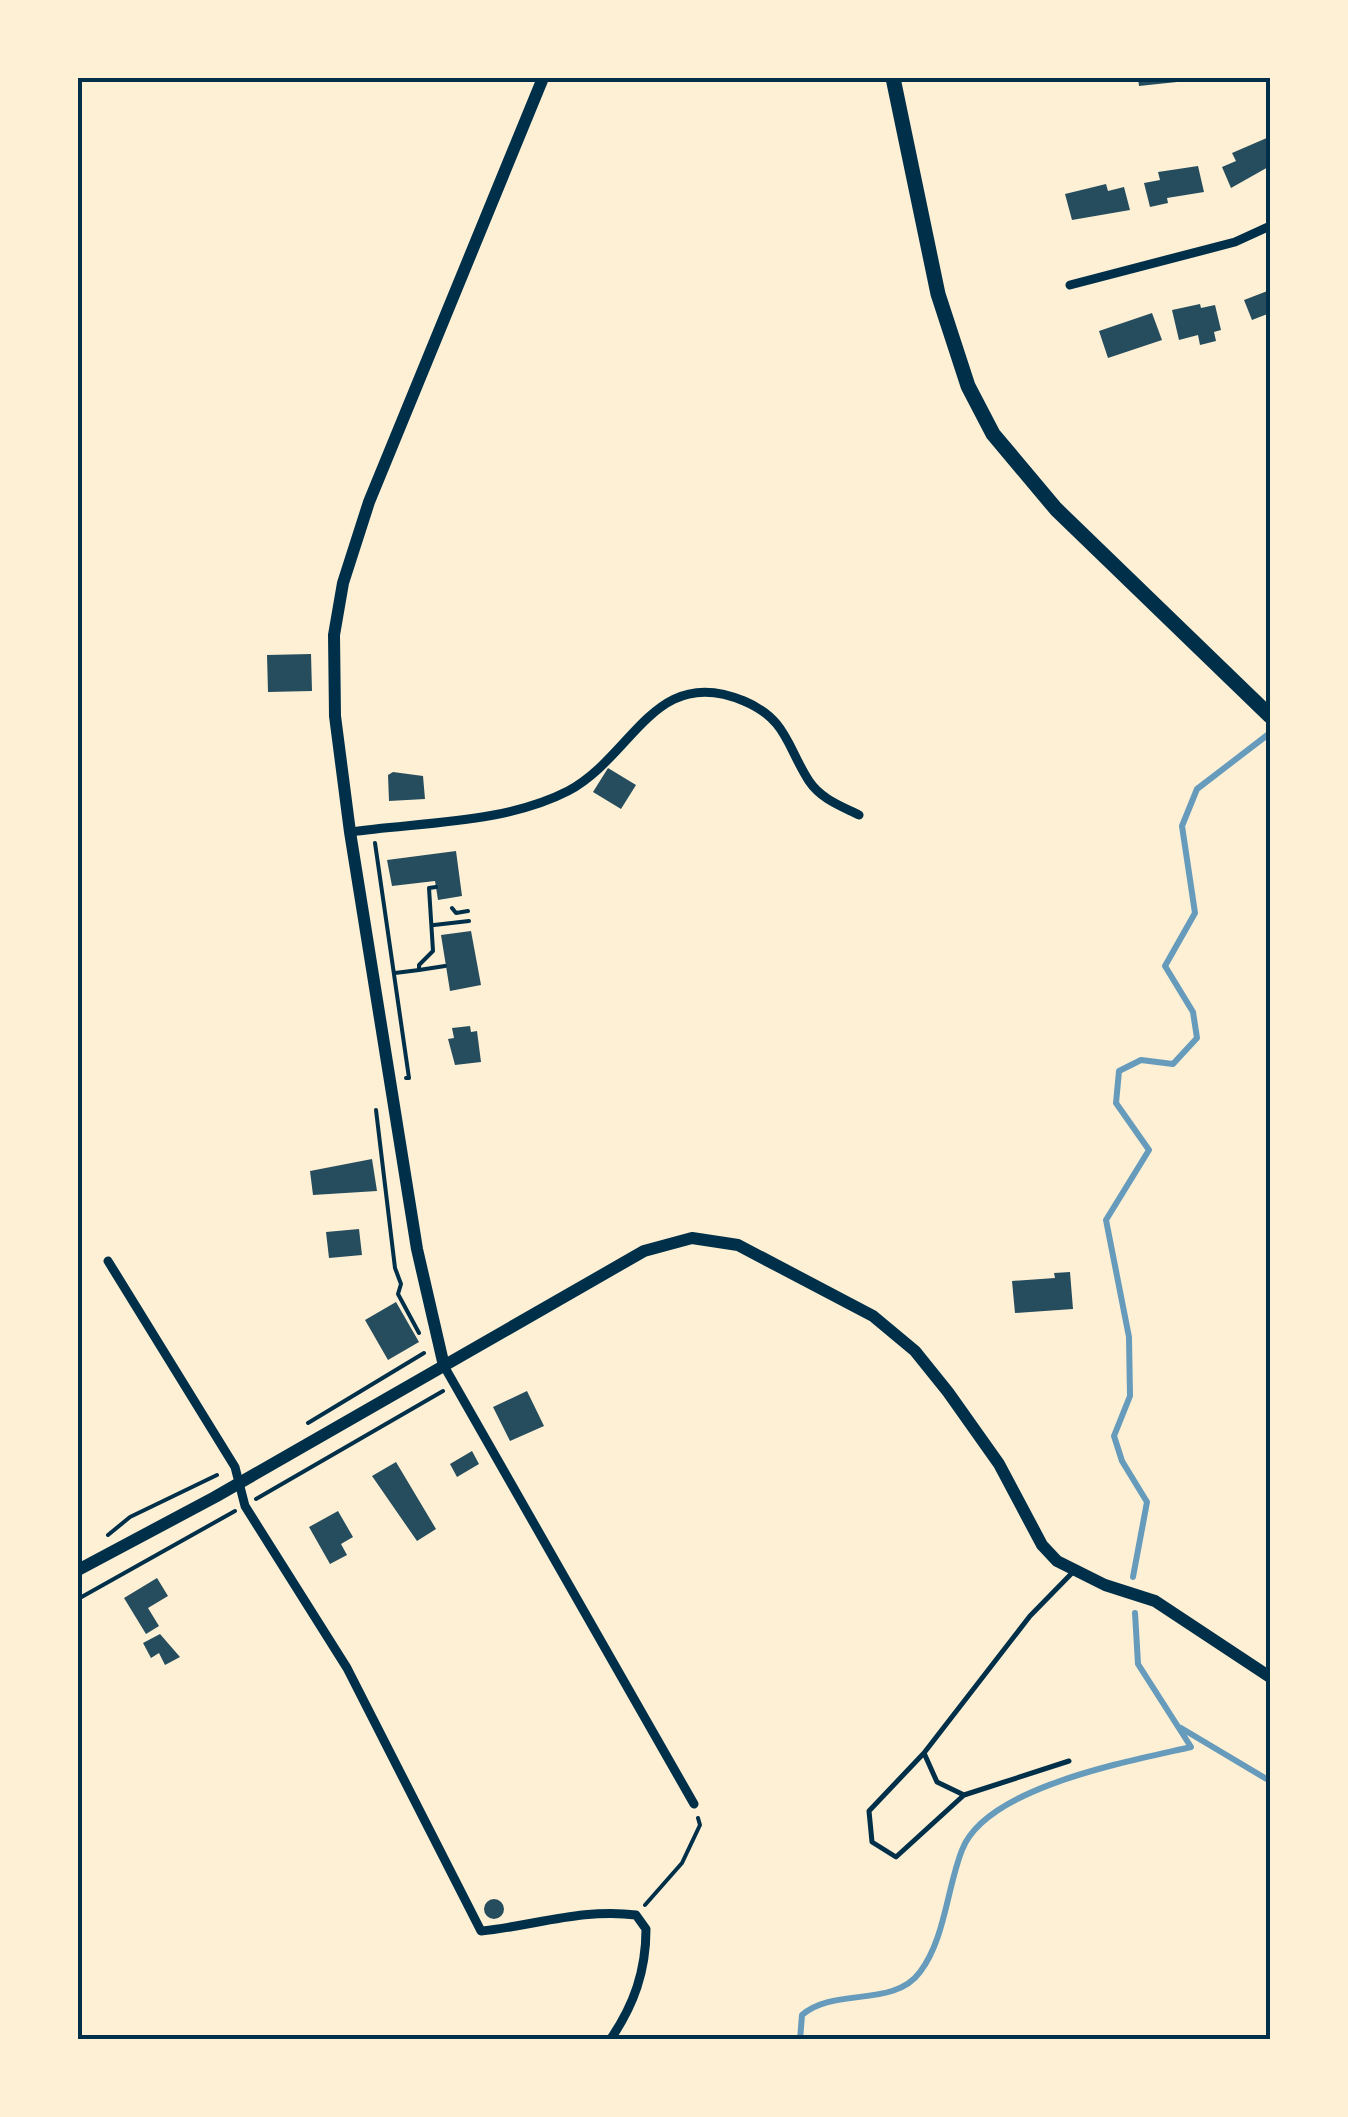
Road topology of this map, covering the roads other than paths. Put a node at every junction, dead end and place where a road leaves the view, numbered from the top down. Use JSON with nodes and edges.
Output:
{"nodes":[{"id":1,"x":543,"y":78,"type":"edge"},
{"id":2,"x":894,"y":78,"type":"edge"},
{"id":3,"x":1270,"y":226,"type":"edge"},
{"id":4,"x":1070,"y":285,"type":"dead end"},
{"id":5,"x":1270,"y":716,"type":"edge"},
{"id":6,"x":859,"y":815,"type":"dead end"},
{"id":7,"x":350,"y":832,"type":"junction"},
{"id":8,"x":108,"y":1261,"type":"dead end"},
{"id":9,"x":444,"y":1366,"type":"junction"},
{"id":10,"x":239,"y":1483,"type":"junction"},
{"id":11,"x":78,"y":1570,"type":"edge"},
{"id":12,"x":1075,"y":1570,"type":"junction"},
{"id":13,"x":1270,"y":1676,"type":"edge"},
{"id":14,"x":924,"y":1753,"type":"junction"},
{"id":15,"x":1069,"y":1761,"type":"dead end"},
{"id":16,"x":964,"y":1794,"type":"junction"},
{"id":17,"x":694,"y":1804,"type":"road end"},
{"id":18,"x":610,"y":2040,"type":"edge"}],
"edges":[{"from":1,"to":7,"type":"main road"},
{"from":2,"to":5,"type":"main road"},
{"from":3,"to":4,"type":"street"},
{"from":6,"to":7,"type":"street"},
{"from":7,"to":9,"type":"main road"},
{"from":8,"to":10,"type":"street"},
{"from":9,"to":10,"type":"main road"},
{"from":9,"to":12,"type":"main road"},
{"from":9,"to":17,"type":"street"},
{"from":10,"to":11,"type":"main road"},
{"from":10,"to":18,"type":"street"},
{"from":12,"to":13,"type":"main road"},
{"from":12,"to":14,"type":"lane"},
{"from":14,"to":16,"type":"lane"},
{"from":14,"to":16,"type":"lane"},
{"from":15,"to":16,"type":"lane"}]}
